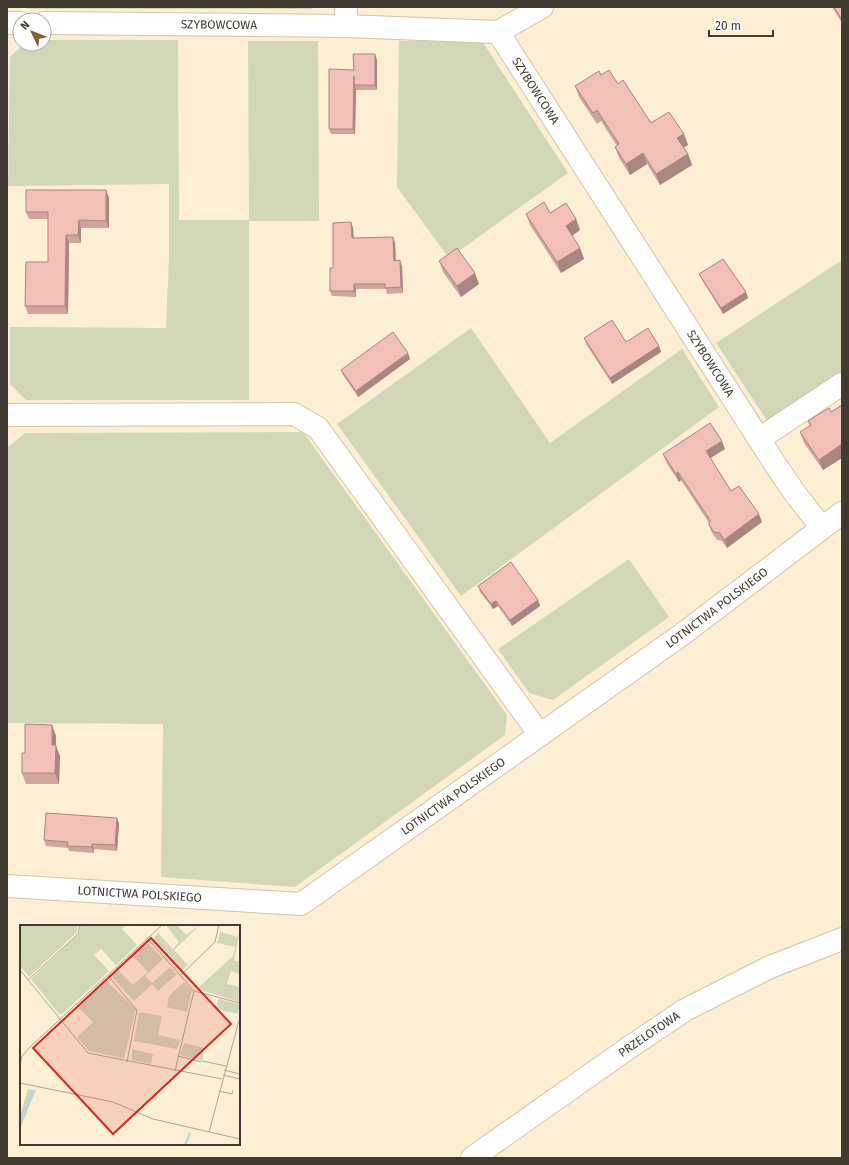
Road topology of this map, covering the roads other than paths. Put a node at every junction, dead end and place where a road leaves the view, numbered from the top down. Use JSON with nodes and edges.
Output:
{"nodes":[{"id":1,"x":542,"y":7,"type":"edge"},
{"id":2,"x":346,"y":17,"type":"edge"},
{"id":3,"x":52,"y":23,"type":"edge"},
{"id":4,"x":498,"y":32,"type":"junction"},
{"id":5,"x":842,"y":384,"type":"edge"},
{"id":6,"x":7,"y":415,"type":"edge"},
{"id":7,"x":759,"y":439,"type":"junction"},
{"id":8,"x":842,"y":513,"type":"edge"},
{"id":9,"x":822,"y":528,"type":"junction"},
{"id":10,"x":540,"y":735,"type":"junction"},
{"id":11,"x":7,"y":886,"type":"edge"},
{"id":12,"x":842,"y":939,"type":"edge"},
{"id":13,"x":472,"y":1158,"type":"edge"}],
"edges":[{"from":1,"to":4,"type":"street"},
{"from":2,"to":3,"type":"street","name":"SZYBOWCOWA"},
{"from":2,"to":4,"type":"street","name":"SZYBOWCOWA"},
{"from":4,"to":7,"type":"street","name":"SZYBOWCOWA"},
{"from":5,"to":7,"type":"street"},
{"from":6,"to":10,"type":"street"},
{"from":7,"to":9,"type":"street","name":"SZYBOWCOWA"},
{"from":8,"to":9,"type":"street","name":"LOTNICTWA POLSKIEGO"},
{"from":9,"to":10,"type":"street","name":"LOTNICTWA POLSKIEGO"},
{"from":10,"to":11,"type":"street","name":"LOTNICTWA POLSKIEGO"},
{"from":12,"to":13,"type":"street","name":"PRZELOTOWA"}]}
